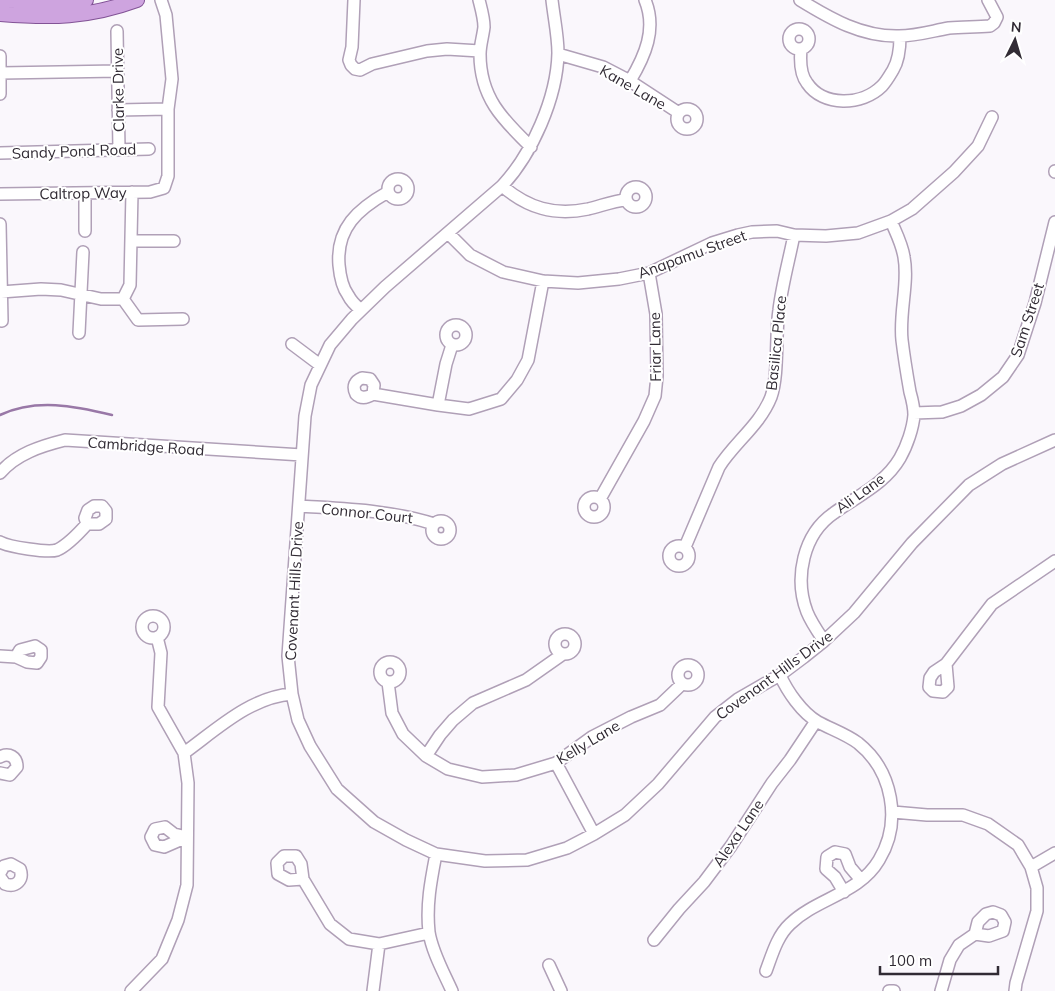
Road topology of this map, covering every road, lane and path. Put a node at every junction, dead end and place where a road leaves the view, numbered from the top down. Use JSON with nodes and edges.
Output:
{"nodes":[{"id":1,"x":0,"y":0,"type":"edge"},
{"id":2,"x":86,"y":0,"type":"edge"},
{"id":3,"x":137,"y":0,"type":"edge"},
{"id":4,"x":161,"y":0,"type":"edge"},
{"id":5,"x":354,"y":0,"type":"edge"},
{"id":6,"x":479,"y":0,"type":"edge"},
{"id":7,"x":552,"y":0,"type":"edge"},
{"id":8,"x":645,"y":0,"type":"edge"},
{"id":9,"x":988,"y":0,"type":"edge"},
{"id":10,"x":803,"y":1,"type":"edge"},
{"id":11,"x":0,"y":14,"type":"edge"},
{"id":12,"x":117,"y":31,"type":"dead end"},
{"id":13,"x":900,"y":36,"type":"junction"},
{"id":14,"x":801,"y":49,"type":"dead end"},
{"id":15,"x":480,"y":51,"type":"junction"},
{"id":16,"x":558,"y":54,"type":"junction"},
{"id":17,"x":0,"y":56,"type":"edge"},
{"id":18,"x":118,"y":71,"type":"junction"},
{"id":19,"x":1,"y":73,"type":"edge"},
{"id":20,"x":630,"y":81,"type":"junction"},
{"id":21,"x":0,"y":94,"type":"edge"},
{"id":22,"x":118,"y":110,"type":"junction"},
{"id":23,"x":168,"y":110,"type":"junction"},
{"id":24,"x":679,"y":113,"type":"dead end"},
{"id":25,"x":992,"y":117,"type":"dead end"},
{"id":26,"x":531,"y":147,"type":"junction"},
{"id":27,"x":149,"y":149,"type":"dead end"},
{"id":28,"x":119,"y":150,"type":"junction"},
{"id":29,"x":0,"y":153,"type":"edge"},
{"id":30,"x":502,"y":186,"type":"junction"},
{"id":31,"x":132,"y":192,"type":"junction"},
{"id":32,"x":388,"y":192,"type":"dead end"},
{"id":33,"x":85,"y":193,"type":"junction"},
{"id":34,"x":0,"y":194,"type":"edge"},
{"id":35,"x":626,"y":200,"type":"dead end"},
{"id":36,"x":891,"y":221,"type":"junction"},
{"id":37,"x":1055,"y":222,"type":"edge"},
{"id":38,"x":0,"y":224,"type":"edge"},
{"id":39,"x":85,"y":231,"type":"dead end"},
{"id":40,"x":448,"y":233,"type":"junction"},
{"id":41,"x":794,"y":235,"type":"junction"},
{"id":42,"x":131,"y":241,"type":"junction"},
{"id":43,"x":174,"y":241,"type":"dead end"},
{"id":44,"x":83,"y":252,"type":"dead end"},
{"id":45,"x":649,"y":272,"type":"junction"},
{"id":46,"x":543,"y":281,"type":"junction"},
{"id":47,"x":1,"y":292,"type":"edge"},
{"id":48,"x":81,"y":293,"type":"junction"},
{"id":49,"x":123,"y":299,"type":"junction"},
{"id":50,"x":360,"y":310,"type":"junction"},
{"id":51,"x":183,"y":319,"type":"dead end"},
{"id":52,"x":2,"y":322,"type":"dead end"},
{"id":53,"x":79,"y":333,"type":"dead end"},
{"id":54,"x":292,"y":344,"type":"dead end"},
{"id":55,"x":452,"y":344,"type":"dead end"},
{"id":56,"x":320,"y":365,"type":"junction"},
{"id":57,"x":373,"y":394,"type":"dead end"},
{"id":58,"x":438,"y":405,"type":"junction"},
{"id":59,"x":914,"y":413,"type":"junction"},
{"id":60,"x":1055,"y":440,"type":"edge"},
{"id":61,"x":302,"y":455,"type":"junction"},
{"id":62,"x":0,"y":473,"type":"edge"},
{"id":63,"x":600,"y":498,"type":"dead end"},
{"id":64,"x":298,"y":506,"type":"junction"},
{"id":65,"x":87,"y":524,"type":"dead end"},
{"id":66,"x":434,"y":524,"type":"dead end"},
{"id":67,"x":0,"y":542,"type":"edge"},
{"id":68,"x":685,"y":548,"type":"dead end"},
{"id":69,"x":1055,"y":562,"type":"edge"},
{"id":70,"x":157,"y":637,"type":"dead end"},
{"id":71,"x":824,"y":641,"type":"junction"},
{"id":72,"x":563,"y":654,"type":"dead end"},
{"id":73,"x":0,"y":656,"type":"edge"},
{"id":74,"x":16,"y":657,"type":"dead end"},
{"id":75,"x":946,"y":664,"type":"dead end"},
{"id":76,"x":780,"y":675,"type":"junction"},
{"id":77,"x":388,"y":682,"type":"dead end"},
{"id":78,"x":682,"y":684,"type":"dead end"},
{"id":79,"x":292,"y":694,"type":"junction"},
{"id":80,"x":816,"y":721,"type":"junction"},
{"id":81,"x":184,"y":754,"type":"junction"},
{"id":82,"x":426,"y":756,"type":"junction"},
{"id":83,"x":0,"y":757,"type":"edge"},
{"id":84,"x":556,"y":763,"type":"junction"},
{"id":85,"x":0,"y":773,"type":"edge"},
{"id":86,"x":892,"y":812,"type":"junction"},
{"id":87,"x":594,"y":834,"type":"junction"},
{"id":88,"x":1055,"y":853,"type":"edge"},
{"id":89,"x":436,"y":854,"type":"junction"},
{"id":90,"x":1030,"y":867,"type":"junction"},
{"id":91,"x":303,"y":880,"type":"dead end"},
{"id":92,"x":861,"y":880,"type":"junction"},
{"id":93,"x":844,"y":892,"type":"junction"},
{"id":94,"x":429,"y":934,"type":"junction"},
{"id":95,"x":975,"y":934,"type":"dead end"},
{"id":96,"x":654,"y":940,"type":"dead end"},
{"id":97,"x":379,"y":944,"type":"junction"},
{"id":98,"x":549,"y":965,"type":"dead end"},
{"id":99,"x":766,"y":971,"type":"dead end"},
{"id":100,"x":131,"y":991,"type":"edge"},
{"id":101,"x":373,"y":991,"type":"edge"},
{"id":102,"x":452,"y":991,"type":"edge"},
{"id":103,"x":561,"y":991,"type":"edge"},
{"id":104,"x":889,"y":991,"type":"edge"},
{"id":105,"x":894,"y":991,"type":"edge"},
{"id":106,"x":941,"y":991,"type":"edge"},
{"id":107,"x":1015,"y":991,"type":"edge"}],
"edges":[{"from":1,"to":2,"type":"main road"},
{"from":3,"to":11,"type":"main road"},
{"from":4,"to":23,"type":"street"},
{"from":5,"to":15,"type":"street"},
{"from":6,"to":15,"type":"street"},
{"from":7,"to":16,"type":"street","name":"Covenant Hills Drive"},
{"from":8,"to":20,"type":"street"},
{"from":9,"to":13,"type":"street"},
{"from":10,"to":13,"type":"street"},
{"from":12,"to":18,"type":"street","name":"Clarke Drive"},
{"from":13,"to":14,"type":"street"},
{"from":15,"to":26,"type":"street"},
{"from":16,"to":20,"type":"street","name":"Kane Lane"},
{"from":16,"to":26,"type":"street","name":"Covenant Hills Drive"},
{"from":17,"to":19,"type":"street"},
{"from":18,"to":19,"type":"street"},
{"from":18,"to":22,"type":"street","name":"Clarke Drive"},
{"from":19,"to":21,"type":"street"},
{"from":20,"to":24,"type":"street","name":"Kane Lane"},
{"from":22,"to":23,"type":"street"},
{"from":22,"to":28,"type":"street","name":"Clarke Drive"},
{"from":23,"to":31,"type":"street","name":"Caltrop Way"},
{"from":25,"to":36,"type":"street","name":"Anapamu Street"},
{"from":26,"to":30,"type":"street","name":"Covenant Hills Drive"},
{"from":27,"to":28,"type":"street","name":"Sandy Pond Road"},
{"from":28,"to":29,"type":"street","name":"Sandy Pond Road"},
{"from":30,"to":35,"type":"street"},
{"from":30,"to":40,"type":"street","name":"Covenant Hills Drive"},
{"from":31,"to":33,"type":"street","name":"Caltrop Way"},
{"from":31,"to":42,"type":"street"},
{"from":32,"to":50,"type":"street"},
{"from":33,"to":34,"type":"street","name":"Caltrop Way"},
{"from":33,"to":39,"type":"street"},
{"from":36,"to":41,"type":"street","name":"Anapamu Street"},
{"from":36,"to":59,"type":"street","name":"Ali Lane"},
{"from":37,"to":59,"type":"street","name":"Sam Street"},
{"from":38,"to":47,"type":"street"},
{"from":40,"to":46,"type":"street","name":"Anapamu Street"},
{"from":40,"to":50,"type":"street","name":"Covenant Hills Drive"},
{"from":41,"to":45,"type":"street","name":"Anapamu Street"},
{"from":41,"to":68,"type":"street","name":"Basilica Place"},
{"from":42,"to":43,"type":"street"},
{"from":42,"to":49,"type":"street"},
{"from":44,"to":48,"type":"street"},
{"from":45,"to":46,"type":"street","name":"Anapamu Street"},
{"from":45,"to":63,"type":"street","name":"Friar Lane"},
{"from":46,"to":58,"type":"street"},
{"from":47,"to":48,"type":"street"},
{"from":47,"to":52,"type":"street"},
{"from":48,"to":49,"type":"street"},
{"from":48,"to":53,"type":"street"},
{"from":49,"to":51,"type":"street"},
{"from":50,"to":56,"type":"street","name":"Covenant Hills Drive"},
{"from":54,"to":56,"type":"street"},
{"from":55,"to":58,"type":"street"},
{"from":56,"to":61,"type":"street","name":"Covenant Hills Drive"},
{"from":57,"to":58,"type":"street"},
{"from":59,"to":71,"type":"street","name":"Ali Lane"},
{"from":60,"to":71,"type":"street","name":"Covenant Hills Drive"},
{"from":61,"to":62,"type":"street","name":"Cambridge Road"},
{"from":61,"to":64,"type":"street","name":"Covenant Hills Drive"},
{"from":64,"to":66,"type":"street","name":"Connor Court"},
{"from":64,"to":79,"type":"street","name":"Covenant Hills Drive"},
{"from":65,"to":67,"type":"street"},
{"from":69,"to":75,"type":"street"},
{"from":70,"to":81,"type":"street"},
{"from":71,"to":76,"type":"street","name":"Covenant Hills Drive"},
{"from":72,"to":82,"type":"street"},
{"from":73,"to":74,"type":"street"},
{"from":76,"to":80,"type":"street"},
{"from":76,"to":87,"type":"street","name":"Covenant Hills Drive"},
{"from":77,"to":82,"type":"street","name":"Kelly Lane"},
{"from":78,"to":84,"type":"street","name":"Kelly Lane"},
{"from":79,"to":81,"type":"street"},
{"from":79,"to":89,"type":"street","name":"Covenant Hills Drive"},
{"from":80,"to":86,"type":"street"},
{"from":80,"to":96,"type":"street","name":"Alexa Lane"},
{"from":81,"to":100,"type":"street"},
{"from":82,"to":84,"type":"street","name":"Kelly Lane"},
{"from":83,"to":85,"type":"street"},
{"from":84,"to":87,"type":"street"},
{"from":86,"to":90,"type":"street"},
{"from":86,"to":92,"type":"street"},
{"from":87,"to":89,"type":"street","name":"Covenant Hills Drive"},
{"from":88,"to":90,"type":"street"},
{"from":89,"to":94,"type":"street"},
{"from":90,"to":107,"type":"street"},
{"from":91,"to":97,"type":"street"},
{"from":92,"to":93,"type":"street"},
{"from":92,"to":93,"type":"street"},
{"from":93,"to":99,"type":"street"},
{"from":94,"to":97,"type":"street"},
{"from":94,"to":102,"type":"street"},
{"from":95,"to":106,"type":"street"},
{"from":97,"to":101,"type":"street"},
{"from":98,"to":103,"type":"street"},
{"from":104,"to":105,"type":"street"}]}
